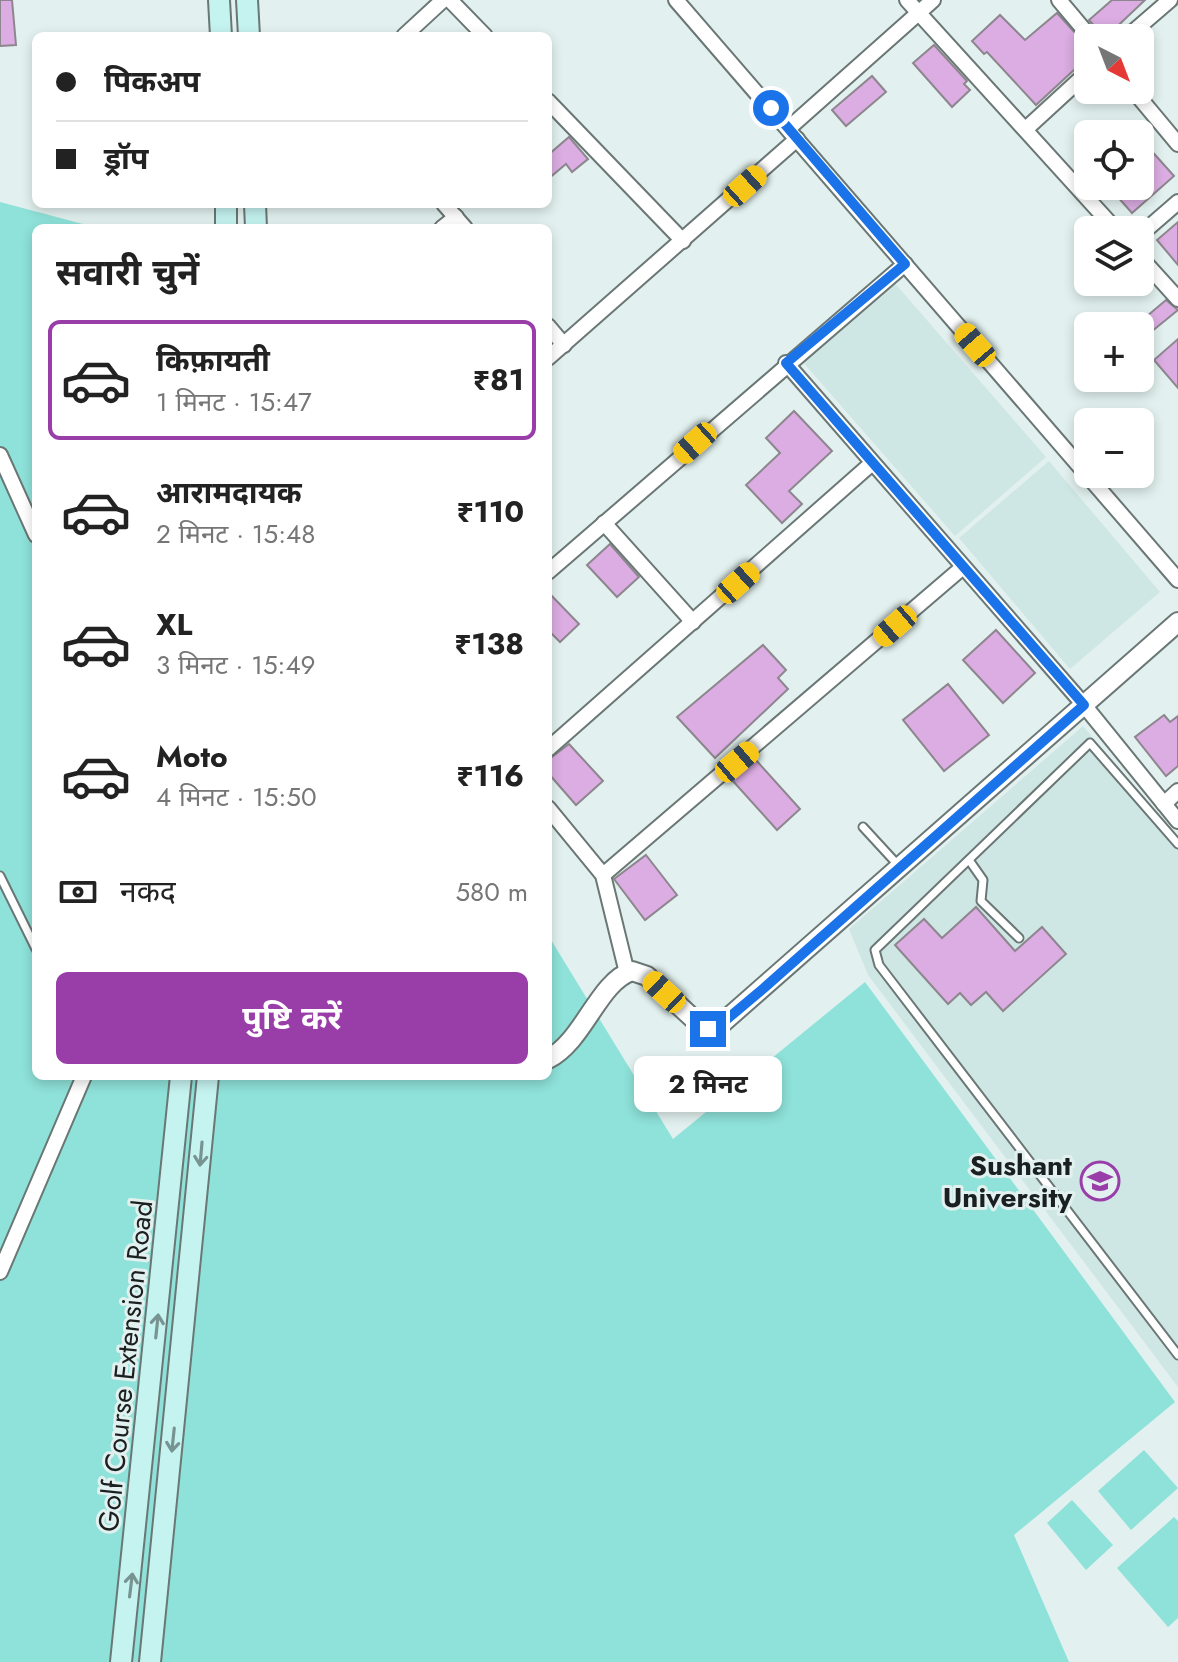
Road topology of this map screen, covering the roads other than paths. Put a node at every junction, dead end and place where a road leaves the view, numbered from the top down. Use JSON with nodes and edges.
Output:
{"nodes":[{"id":1,"x":218,"y":0,"type":"edge"},
{"id":2,"x":247,"y":0,"type":"edge"},
{"id":3,"x":443,"y":0,"type":"edge"},
{"id":4,"x":450,"y":0,"type":"edge"},
{"id":5,"x":907,"y":0,"type":"edge"},
{"id":6,"x":933,"y":0,"type":"edge"},
{"id":7,"x":1170,"y":0,"type":"edge"},
{"id":8,"x":680,"y":1,"type":"edge"},
{"id":9,"x":1066,"y":2,"type":"edge"},
{"id":10,"x":919,"y":12,"type":"junction"},
{"id":11,"x":1081,"y":24,"type":"edge"},
{"id":12,"x":1142,"y":24,"type":"edge"},
{"id":13,"x":221,"y":32,"type":"edge"},
{"id":14,"x":249,"y":32,"type":"edge"},
{"id":15,"x":408,"y":32,"type":"edge"},
{"id":16,"x":481,"y":32,"type":"edge"},
{"id":17,"x":1074,"y":85,"type":"edge"},
{"id":18,"x":1145,"y":104,"type":"edge"},
{"id":19,"x":552,"y":105,"type":"edge"},
{"id":20,"x":1027,"y":128,"type":"junction"},
{"id":21,"x":793,"y":134,"type":"junction"},
{"id":22,"x":1178,"y":144,"type":"edge"},
{"id":23,"x":1178,"y":202,"type":"edge"},
{"id":24,"x":1104,"y":216,"type":"edge"},
{"id":25,"x":1154,"y":223,"type":"edge"},
{"id":26,"x":683,"y":241,"type":"junction"},
{"id":27,"x":905,"y":264,"type":"junction"},
{"id":28,"x":1154,"y":272,"type":"edge"},
{"id":29,"x":1178,"y":299,"type":"edge"},
{"id":30,"x":552,"y":331,"type":"edge"},
{"id":31,"x":564,"y":345,"type":"junction"},
{"id":32,"x":552,"y":355,"type":"edge"},
{"id":33,"x":786,"y":363,"type":"junction"},
{"id":34,"x":0,"y":455,"type":"edge"},
{"id":35,"x":871,"y":464,"type":"junction"},
{"id":36,"x":604,"y":523,"type":"junction"},
{"id":37,"x":32,"y":526,"type":"edge"},
{"id":38,"x":963,"y":567,"type":"junction"},
{"id":39,"x":552,"y":568,"type":"edge"},
{"id":40,"x":1178,"y":580,"type":"edge"},
{"id":41,"x":693,"y":622,"type":"junction"},
{"id":42,"x":1178,"y":622,"type":"edge"},
{"id":43,"x":1084,"y":705,"type":"junction"},
{"id":44,"x":552,"y":745,"type":"edge"},
{"id":45,"x":1178,"y":791,"type":"edge"},
{"id":46,"x":1164,"y":804,"type":"junction"},
{"id":47,"x":552,"y":813,"type":"edge"},
{"id":48,"x":1178,"y":821,"type":"edge"},
{"id":49,"x":863,"y":827,"type":"dead end"},
{"id":50,"x":1178,"y":844,"type":"edge"},
{"id":51,"x":969,"y":860,"type":"junction"},
{"id":52,"x":900,"y":867,"type":"junction"},
{"id":53,"x":603,"y":875,"type":"junction"},
{"id":54,"x":0,"y":876,"type":"edge"},
{"id":55,"x":1019,"y":938,"type":"dead end"},
{"id":56,"x":32,"y":941,"type":"edge"},
{"id":57,"x":627,"y":973,"type":"junction"},
{"id":58,"x":552,"y":1056,"type":"edge"},
{"id":59,"x":82,"y":1080,"type":"edge"},
{"id":60,"x":181,"y":1080,"type":"edge"},
{"id":61,"x":208,"y":1080,"type":"edge"},
{"id":62,"x":0,"y":1272,"type":"edge"},
{"id":63,"x":1178,"y":1355,"type":"edge"},
{"id":64,"x":121,"y":1662,"type":"edge"},
{"id":65,"x":150,"y":1662,"type":"edge"}],
"edges":[{"from":1,"to":13,"type":"main road"},
{"from":2,"to":14,"type":"main road"},
{"from":3,"to":15,"type":"street"},
{"from":4,"to":16,"type":"street"},
{"from":5,"to":10,"type":"street"},
{"from":6,"to":10,"type":"street"},
{"from":7,"to":12,"type":"street"},
{"from":8,"to":21,"type":"street"},
{"from":9,"to":11,"type":"street"},
{"from":10,"to":20,"type":"street"},
{"from":10,"to":21,"type":"street"},
{"from":17,"to":20,"type":"street"},
{"from":18,"to":22,"type":"street"},
{"from":19,"to":26,"type":"street"},
{"from":20,"to":24,"type":"street"},
{"from":21,"to":26,"type":"street"},
{"from":21,"to":27,"type":"street"},
{"from":23,"to":25,"type":"street"},
{"from":26,"to":31,"type":"street"},
{"from":27,"to":33,"type":"street"},
{"from":27,"to":40,"type":"street"},
{"from":28,"to":29,"type":"street"},
{"from":30,"to":31,"type":"street"},
{"from":31,"to":32,"type":"street"},
{"from":33,"to":35,"type":"street"},
{"from":33,"to":36,"type":"street"},
{"from":34,"to":37,"type":"street"},
{"from":35,"to":38,"type":"street"},
{"from":35,"to":41,"type":"street"},
{"from":36,"to":39,"type":"street"},
{"from":36,"to":41,"type":"street"},
{"from":38,"to":43,"type":"street"},
{"from":38,"to":53,"type":"street"},
{"from":41,"to":44,"type":"street"},
{"from":42,"to":43,"type":"street"},
{"from":43,"to":46,"type":"street"},
{"from":43,"to":52,"type":"street"},
{"from":45,"to":46,"type":"street"},
{"from":46,"to":48,"type":"street"},
{"from":47,"to":53,"type":"street"},
{"from":49,"to":52,"type":"lane"},
{"from":50,"to":51,"type":"lane"},
{"from":51,"to":55,"type":"lane"},
{"from":51,"to":63,"type":"lane"},
{"from":52,"to":57,"type":"street"},
{"from":53,"to":57,"type":"street"},
{"from":54,"to":56,"type":"lane"},
{"from":57,"to":58,"type":"street"},
{"from":59,"to":62,"type":"street"},
{"from":64,"to":60,"type":"main road","name":"Golf Course Extension Road","one_way":true},
{"from":61,"to":65,"type":"main road","name":"Golf Course Extension Road","one_way":true}]}
